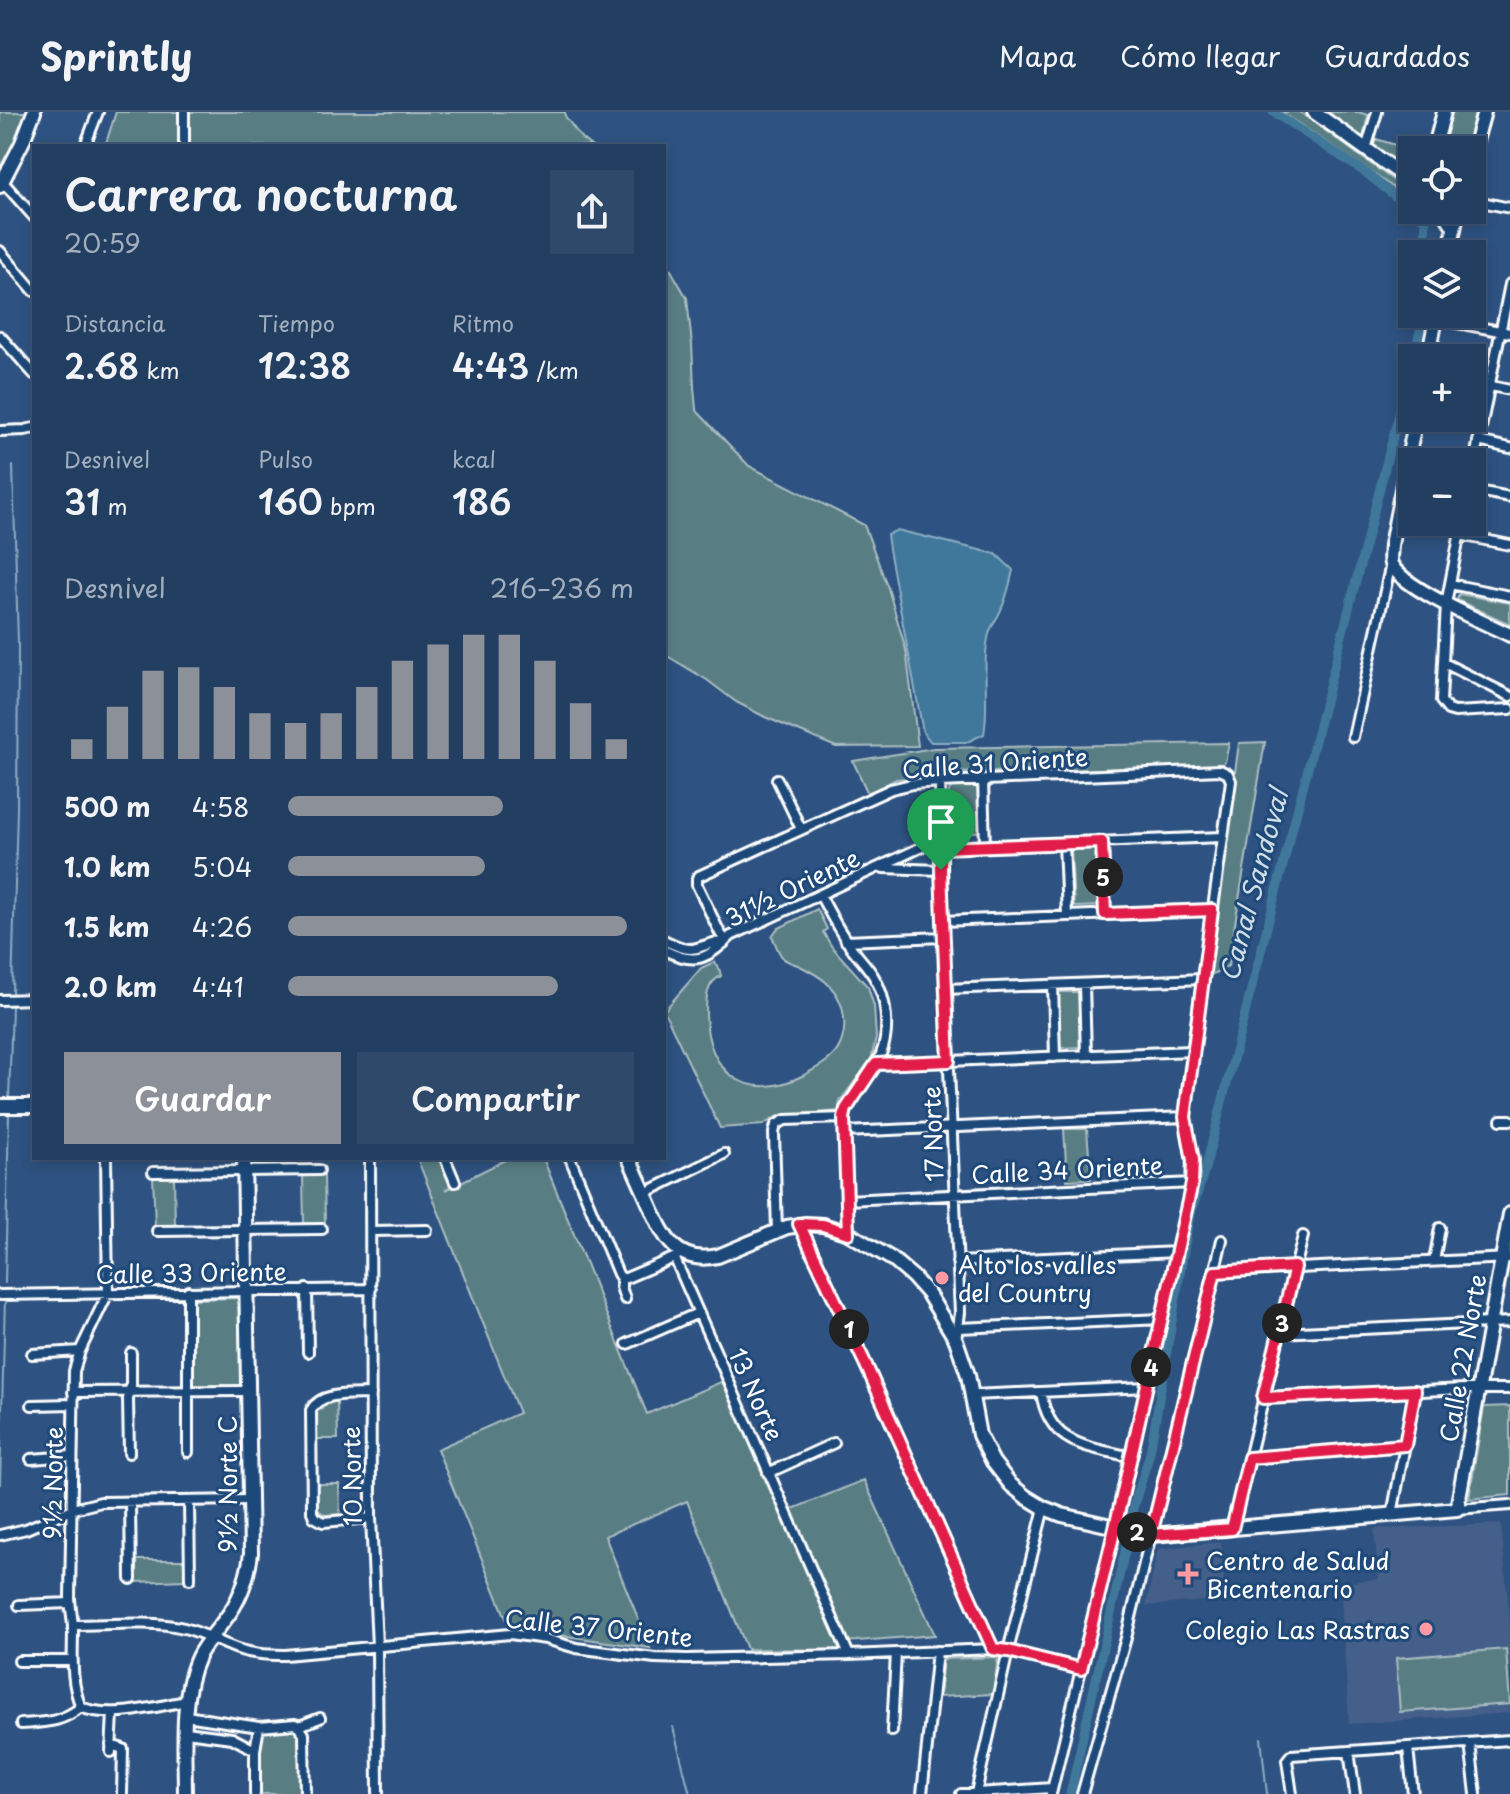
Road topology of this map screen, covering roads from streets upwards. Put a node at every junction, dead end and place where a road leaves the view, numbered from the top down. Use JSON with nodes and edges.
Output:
{"nodes":[{"id":1,"x":34,"y":112,"type":"edge"},
{"id":2,"x":98,"y":112,"type":"edge"},
{"id":3,"x":184,"y":112,"type":"edge"},
{"id":4,"x":1377,"y":112,"type":"edge"},
{"id":5,"x":1444,"y":112,"type":"edge"},
{"id":6,"x":1484,"y":112,"type":"edge"},
{"id":7,"x":1320,"y":114,"type":"edge"},
{"id":8,"x":1438,"y":136,"type":"edge"},
{"id":9,"x":1477,"y":136,"type":"edge"},
{"id":10,"x":86,"y":144,"type":"edge"},
{"id":11,"x":184,"y":144,"type":"edge"},
{"id":12,"x":1366,"y":149,"type":"junction"},
{"id":13,"x":1398,"y":172,"type":"edge"},
{"id":14,"x":1,"y":184,"type":"edge"},
{"id":15,"x":1486,"y":203,"type":"edge"},
{"id":16,"x":1510,"y":208,"type":"edge"},
{"id":17,"x":32,"y":215,"type":"edge"},
{"id":18,"x":1452,"y":224,"type":"edge"},
{"id":19,"x":1455,"y":224,"type":"edge"},
{"id":20,"x":1454,"y":227,"type":"junction"},
{"id":21,"x":1452,"y":240,"type":"edge"},
{"id":22,"x":0,"y":251,"type":"edge"},
{"id":23,"x":1510,"y":284,"type":"edge"},
{"id":24,"x":32,"y":289,"type":"edge"},
{"id":25,"x":1505,"y":332,"type":"edge"},
{"id":26,"x":0,"y":336,"type":"edge"},
{"id":27,"x":32,"y":372,"type":"edge"},
{"id":28,"x":1486,"y":385,"type":"edge"},
{"id":29,"x":1489,"y":386,"type":"junction"},
{"id":30,"x":1510,"y":390,"type":"edge"},
{"id":31,"x":32,"y":428,"type":"edge"},
{"id":32,"x":0,"y":431,"type":"edge"},
{"id":33,"x":1413,"y":432,"type":"edge"},
{"id":34,"x":1478,"y":441,"type":"junction"},
{"id":35,"x":1477,"y":448,"type":"edge"},
{"id":36,"x":1510,"y":448,"type":"edge"},
{"id":37,"x":1486,"y":493,"type":"edge"},
{"id":38,"x":1510,"y":497,"type":"edge"},
{"id":39,"x":1460,"y":536,"type":"edge"},
{"id":40,"x":1465,"y":536,"type":"edge"},
{"id":41,"x":1510,"y":545,"type":"edge"},
{"id":42,"x":1391,"y":563,"type":"junction"},
{"id":43,"x":1450,"y":584,"type":"junction"},
{"id":44,"x":1510,"y":596,"type":"edge"},
{"id":45,"x":1446,"y":604,"type":"junction"},
{"id":46,"x":1510,"y":635,"type":"edge"},
{"id":47,"x":1444,"y":663,"type":"junction"},
{"id":48,"x":1510,"y":696,"type":"edge"},
{"id":49,"x":1510,"y":709,"type":"edge"},
{"id":50,"x":1353,"y":737,"type":"dead end"},
{"id":51,"x":777,"y":779,"type":"dead end"},
{"id":52,"x":983,"y":780,"type":"junction"},
{"id":53,"x":940,"y":782,"type":"junction"},
{"id":54,"x":801,"y":829,"type":"junction"},
{"id":55,"x":1222,"y":837,"type":"junction"},
{"id":56,"x":1102,"y":842,"type":"junction"},
{"id":57,"x":941,"y":843,"type":"junction"},
{"id":58,"x":1064,"y":843,"type":"junction"},
{"id":59,"x":985,"y":846,"type":"junction"},
{"id":60,"x":879,"y":868,"type":"junction"},
{"id":61,"x":941,"y":870,"type":"junction"},
{"id":62,"x":820,"y":895,"type":"junction"},
{"id":63,"x":1212,"y":910,"type":"junction"},
{"id":64,"x":1105,"y":914,"type":"junction"},
{"id":65,"x":1067,"y":916,"type":"junction"},
{"id":66,"x":943,"y":921,"type":"junction"},
{"id":67,"x":943,"y":937,"type":"junction"},
{"id":68,"x":666,"y":941,"type":"edge"},
{"id":69,"x":846,"y":941,"type":"junction"},
{"id":70,"x":725,"y":942,"type":"junction"},
{"id":71,"x":666,"y":951,"type":"edge"},
{"id":72,"x":1203,"y":979,"type":"junction"},
{"id":73,"x":1084,"y":984,"type":"junction"},
{"id":74,"x":1053,"y":985,"type":"junction"},
{"id":75,"x":945,"y":989,"type":"junction"},
{"id":76,"x":32,"y":999,"type":"edge"},
{"id":77,"x":0,"y":1000,"type":"edge"},
{"id":78,"x":1192,"y":1051,"type":"junction"},
{"id":79,"x":1086,"y":1055,"type":"junction"},
{"id":80,"x":1055,"y":1057,"type":"junction"},
{"id":81,"x":949,"y":1061,"type":"junction"},
{"id":82,"x":876,"y":1064,"type":"junction"},
{"id":83,"x":0,"y":1106,"type":"edge"},
{"id":84,"x":32,"y":1106,"type":"edge"},
{"id":85,"x":1185,"y":1117,"type":"junction"},
{"id":86,"x":844,"y":1118,"type":"junction"},
{"id":87,"x":952,"y":1127,"type":"junction"},
{"id":88,"x":844,"y":1132,"type":"junction"},
{"id":89,"x":724,"y":1154,"type":"dead end"},
{"id":90,"x":106,"y":1160,"type":"edge"},
{"id":91,"x":370,"y":1160,"type":"edge"},
{"id":92,"x":446,"y":1160,"type":"edge"},
{"id":93,"x":571,"y":1160,"type":"edge"},
{"id":94,"x":630,"y":1160,"type":"edge"},
{"id":95,"x":244,"y":1164,"type":"edge"},
{"id":96,"x":319,"y":1170,"type":"dead end"},
{"id":97,"x":153,"y":1172,"type":"dead end"},
{"id":98,"x":455,"y":1182,"type":"dead end"},
{"id":99,"x":1192,"y":1183,"type":"junction"},
{"id":100,"x":645,"y":1193,"type":"junction"},
{"id":101,"x":954,"y":1195,"type":"junction"},
{"id":102,"x":847,"y":1200,"type":"junction"},
{"id":103,"x":1510,"y":1214,"type":"edge"},
{"id":104,"x":799,"y":1224,"type":"junction"},
{"id":105,"x":1440,"y":1228,"type":"dead end"},
{"id":106,"x":322,"y":1229,"type":"dead end"},
{"id":107,"x":246,"y":1230,"type":"junction"},
{"id":108,"x":427,"y":1230,"type":"dead end"},
{"id":109,"x":157,"y":1231,"type":"dead end"},
{"id":110,"x":371,"y":1231,"type":"junction"},
{"id":111,"x":777,"y":1231,"type":"junction"},
{"id":112,"x":848,"y":1233,"type":"junction"},
{"id":113,"x":1303,"y":1236,"type":"dead end"},
{"id":114,"x":1222,"y":1240,"type":"dead end"},
{"id":115,"x":1177,"y":1252,"type":"junction"},
{"id":116,"x":678,"y":1256,"type":"junction"},
{"id":117,"x":1506,"y":1258,"type":"edge"},
{"id":118,"x":1434,"y":1261,"type":"junction"},
{"id":119,"x":957,"y":1262,"type":"junction"},
{"id":120,"x":1295,"y":1267,"type":"junction"},
{"id":121,"x":1215,"y":1272,"type":"junction"},
{"id":122,"x":621,"y":1278,"type":"junction"},
{"id":123,"x":307,"y":1289,"type":"junction"},
{"id":124,"x":371,"y":1289,"type":"junction"},
{"id":125,"x":247,"y":1290,"type":"junction"},
{"id":126,"x":188,"y":1291,"type":"junction"},
{"id":127,"x":108,"y":1293,"type":"junction"},
{"id":128,"x":0,"y":1295,"type":"edge"},
{"id":129,"x":625,"y":1299,"type":"dead end"},
{"id":130,"x":698,"y":1313,"type":"junction"},
{"id":131,"x":1162,"y":1319,"type":"junction"},
{"id":132,"x":1491,"y":1322,"type":"junction"},
{"id":133,"x":1510,"y":1322,"type":"edge"},
{"id":134,"x":1279,"y":1333,"type":"junction"},
{"id":135,"x":958,"y":1334,"type":"junction"},
{"id":136,"x":627,"y":1344,"type":"dead end"},
{"id":137,"x":80,"y":1351,"type":"junction"},
{"id":138,"x":308,"y":1352,"type":"dead end"},
{"id":139,"x":131,"y":1353,"type":"dead end"},
{"id":140,"x":32,"y":1354,"type":"dead end"},
{"id":141,"x":1147,"y":1387,"type":"junction"},
{"id":142,"x":1479,"y":1389,"type":"junction"},
{"id":143,"x":1510,"y":1389,"type":"edge"},
{"id":144,"x":248,"y":1391,"type":"junction"},
{"id":145,"x":1415,"y":1391,"type":"junction"},
{"id":146,"x":73,"y":1392,"type":"junction"},
{"id":147,"x":130,"y":1392,"type":"junction"},
{"id":148,"x":188,"y":1392,"type":"junction"},
{"id":149,"x":1041,"y":1392,"type":"junction"},
{"id":150,"x":371,"y":1394,"type":"junction"},
{"id":151,"x":972,"y":1395,"type":"junction"},
{"id":152,"x":1263,"y":1398,"type":"junction"},
{"id":153,"x":73,"y":1404,"type":"junction"},
{"id":154,"x":32,"y":1405,"type":"dead end"},
{"id":155,"x":834,"y":1443,"type":"dead end"},
{"id":156,"x":1405,"y":1445,"type":"junction"},
{"id":157,"x":188,"y":1452,"type":"dead end"},
{"id":158,"x":129,"y":1453,"type":"dead end"},
{"id":159,"x":71,"y":1456,"type":"junction"},
{"id":160,"x":1131,"y":1457,"type":"junction"},
{"id":161,"x":1249,"y":1458,"type":"junction"},
{"id":162,"x":31,"y":1459,"type":"dead end"},
{"id":163,"x":768,"y":1473,"type":"junction"},
{"id":164,"x":250,"y":1500,"type":"junction"},
{"id":165,"x":189,"y":1501,"type":"junction"},
{"id":166,"x":130,"y":1502,"type":"junction"},
{"id":167,"x":1510,"y":1505,"type":"edge"},
{"id":168,"x":1044,"y":1508,"type":"junction"},
{"id":169,"x":73,"y":1509,"type":"junction"},
{"id":170,"x":1457,"y":1509,"type":"junction"},
{"id":171,"x":1392,"y":1515,"type":"junction"},
{"id":172,"x":371,"y":1518,"type":"junction"},
{"id":173,"x":1115,"y":1528,"type":"junction"},
{"id":174,"x":1232,"y":1529,"type":"junction"},
{"id":175,"x":5,"y":1534,"type":"edge"},
{"id":176,"x":1151,"y":1535,"type":"junction"},
{"id":177,"x":131,"y":1579,"type":"dead end"},
{"id":178,"x":190,"y":1579,"type":"dead end"},
{"id":179,"x":70,"y":1603,"type":"junction"},
{"id":180,"x":19,"y":1605,"type":"dead end"},
{"id":181,"x":73,"y":1625,"type":"junction"},
{"id":182,"x":211,"y":1637,"type":"junction"},
{"id":183,"x":377,"y":1646,"type":"junction"},
{"id":184,"x":993,"y":1649,"type":"junction"},
{"id":185,"x":937,"y":1651,"type":"junction"},
{"id":186,"x":1008,"y":1651,"type":"junction"},
{"id":187,"x":896,"y":1653,"type":"junction"},
{"id":188,"x":849,"y":1655,"type":"junction"},
{"id":189,"x":19,"y":1661,"type":"dead end"},
{"id":190,"x":72,"y":1661,"type":"junction"},
{"id":191,"x":1081,"y":1669,"type":"junction"},
{"id":192,"x":187,"y":1701,"type":"junction"},
{"id":193,"x":81,"y":1707,"type":"junction"},
{"id":194,"x":113,"y":1713,"type":"junction"},
{"id":195,"x":186,"y":1716,"type":"junction"},
{"id":196,"x":320,"y":1718,"type":"dead end"},
{"id":197,"x":21,"y":1724,"type":"dead end"},
{"id":198,"x":299,"y":1726,"type":"junction"},
{"id":199,"x":259,"y":1727,"type":"junction"},
{"id":200,"x":892,"y":1731,"type":"dead end"},
{"id":201,"x":186,"y":1732,"type":"junction"},
{"id":202,"x":1510,"y":1740,"type":"edge"},
{"id":203,"x":1470,"y":1743,"type":"junction"},
{"id":204,"x":1408,"y":1748,"type":"junction"},
{"id":205,"x":255,"y":1750,"type":"junction"},
{"id":206,"x":1349,"y":1751,"type":"junction"},
{"id":207,"x":1052,"y":1791,"type":"edge"},
{"id":208,"x":976,"y":1793,"type":"edge"},
{"id":209,"x":122,"y":1794,"type":"edge"},
{"id":210,"x":185,"y":1794,"type":"edge"},
{"id":211,"x":255,"y":1794,"type":"edge"},
{"id":212,"x":305,"y":1794,"type":"edge"},
{"id":213,"x":378,"y":1794,"type":"edge"},
{"id":214,"x":922,"y":1794,"type":"edge"},
{"id":215,"x":961,"y":1794,"type":"edge"},
{"id":216,"x":1082,"y":1794,"type":"edge"},
{"id":217,"x":1292,"y":1794,"type":"edge"},
{"id":218,"x":1355,"y":1794,"type":"edge"},
{"id":219,"x":1413,"y":1794,"type":"edge"},
{"id":220,"x":1476,"y":1794,"type":"edge"}],
"edges":[{"from":1,"to":14,"type":"street"},
{"from":2,"to":10,"type":"street"},
{"from":3,"to":11,"type":"street"},
{"from":4,"to":12,"type":"street"},
{"from":5,"to":8,"type":"street"},
{"from":6,"to":9,"type":"street"},
{"from":7,"to":12,"type":"street"},
{"from":12,"to":13,"type":"street"},
{"from":14,"to":17,"type":"street"},
{"from":15,"to":16,"type":"street"},
{"from":18,"to":20,"type":"street"},
{"from":19,"to":20,"type":"street"},
{"from":20,"to":21,"type":"street"},
{"from":22,"to":24,"type":"street"},
{"from":23,"to":25,"type":"street"},
{"from":25,"to":29,"type":"street"},
{"from":26,"to":27,"type":"street"},
{"from":28,"to":29,"type":"street"},
{"from":29,"to":30,"type":"street"},
{"from":29,"to":34,"type":"street"},
{"from":31,"to":32,"type":"street"},
{"from":33,"to":42,"type":"street"},
{"from":34,"to":35,"type":"street"},
{"from":34,"to":36,"type":"street"},
{"from":37,"to":38,"type":"street"},
{"from":39,"to":43,"type":"street"},
{"from":40,"to":41,"type":"street"},
{"from":42,"to":45,"type":"street"},
{"from":42,"to":50,"type":"street"},
{"from":43,"to":44,"type":"street"},
{"from":43,"to":45,"type":"street"},
{"from":45,"to":46,"type":"street"},
{"from":45,"to":47,"type":"street"},
{"from":47,"to":48,"type":"street"},
{"from":47,"to":49,"type":"street"},
{"from":51,"to":54,"type":"street"},
{"from":52,"to":53,"type":"street","name":"Calle 31 Oriente"},
{"from":52,"to":55,"type":"street","name":"Calle 31 Oriente"},
{"from":52,"to":59,"type":"street"},
{"from":53,"to":54,"type":"street","name":"Calle 31 Oriente"},
{"from":53,"to":57,"type":"street","name":"17 Norte"},
{"from":54,"to":70,"type":"street","name":"Calle 31 Oriente"},
{"from":55,"to":56,"type":"street"},
{"from":55,"to":63,"type":"street"},
{"from":56,"to":58,"type":"street"},
{"from":56,"to":64,"type":"street"},
{"from":57,"to":59,"type":"street"},
{"from":57,"to":60,"type":"street","name":"31½ Oriente"},
{"from":57,"to":61,"type":"street","name":"17 Norte"},
{"from":58,"to":59,"type":"street"},
{"from":58,"to":65,"type":"street"},
{"from":60,"to":61,"type":"street","name":"31½ Oriente"},
{"from":60,"to":62,"type":"street","name":"31½ Oriente"},
{"from":61,"to":66,"type":"street","name":"17 Norte"},
{"from":62,"to":69,"type":"street"},
{"from":62,"to":70,"type":"street","name":"31½ Oriente"},
{"from":63,"to":64,"type":"street"},
{"from":63,"to":72,"type":"street"},
{"from":64,"to":65,"type":"street"},
{"from":65,"to":66,"type":"street"},
{"from":66,"to":67,"type":"street","name":"17 Norte"},
{"from":67,"to":69,"type":"street"},
{"from":67,"to":75,"type":"street","name":"17 Norte"},
{"from":68,"to":70,"type":"street","name":"31½ Oriente"},
{"from":69,"to":82,"type":"street"},
{"from":70,"to":71,"type":"street","name":"31½ Oriente"},
{"from":72,"to":73,"type":"street"},
{"from":72,"to":78,"type":"street"},
{"from":73,"to":74,"type":"street"},
{"from":73,"to":79,"type":"street"},
{"from":74,"to":75,"type":"street"},
{"from":74,"to":80,"type":"street"},
{"from":75,"to":81,"type":"street","name":"17 Norte"},
{"from":76,"to":77,"type":"street"},
{"from":78,"to":79,"type":"street"},
{"from":78,"to":85,"type":"street"},
{"from":79,"to":80,"type":"street"},
{"from":80,"to":81,"type":"street"},
{"from":81,"to":82,"type":"street"},
{"from":81,"to":87,"type":"street","name":"17 Norte"},
{"from":82,"to":86,"type":"street"},
{"from":83,"to":84,"type":"street"},
{"from":85,"to":87,"type":"street"},
{"from":85,"to":99,"type":"street"},
{"from":86,"to":88,"type":"street"},
{"from":86,"to":111,"type":"street"},
{"from":87,"to":88,"type":"street"},
{"from":87,"to":101,"type":"street","name":"17 Norte"},
{"from":88,"to":102,"type":"street"},
{"from":89,"to":100,"type":"street"},
{"from":90,"to":127,"type":"street","name":"9½ Norte"},
{"from":91,"to":110,"type":"street","name":"10 Norte"},
{"from":92,"to":98,"type":"street"},
{"from":93,"to":122,"type":"street"},
{"from":94,"to":100,"type":"street","name":"13 Norte"},
{"from":95,"to":96,"type":"street"},
{"from":95,"to":97,"type":"street"},
{"from":95,"to":107,"type":"street","name":"9½ Norte C"},
{"from":99,"to":101,"type":"street","name":"Calle 34 Oriente"},
{"from":99,"to":115,"type":"street"},
{"from":100,"to":116,"type":"street","name":"13 Norte"},
{"from":101,"to":102,"type":"street","name":"Calle 34 Oriente"},
{"from":101,"to":119,"type":"street","name":"17 Norte"},
{"from":102,"to":112,"type":"street"},
{"from":103,"to":117,"type":"street","name":"Calle 22 Norte"},
{"from":104,"to":111,"type":"street"},
{"from":104,"to":112,"type":"street"},
{"from":104,"to":184,"type":"street"},
{"from":105,"to":118,"type":"street"},
{"from":106,"to":107,"type":"street"},
{"from":107,"to":109,"type":"street"},
{"from":107,"to":125,"type":"street","name":"9½ Norte C"},
{"from":108,"to":110,"type":"street"},
{"from":110,"to":124,"type":"street","name":"10 Norte"},
{"from":111,"to":116,"type":"street"},
{"from":112,"to":135,"type":"street"},
{"from":113,"to":120,"type":"street"},
{"from":114,"to":121,"type":"street"},
{"from":115,"to":119,"type":"street"},
{"from":115,"to":131,"type":"street"},
{"from":116,"to":122,"type":"street"},
{"from":116,"to":130,"type":"street","name":"13 Norte"},
{"from":117,"to":118,"type":"street"},
{"from":117,"to":132,"type":"street","name":"Calle 22 Norte"},
{"from":118,"to":120,"type":"street"},
{"from":119,"to":135,"type":"street","name":"17 Norte"},
{"from":120,"to":121,"type":"street"},
{"from":120,"to":134,"type":"street"},
{"from":121,"to":176,"type":"street"},
{"from":122,"to":129,"type":"street"},
{"from":123,"to":124,"type":"street","name":"Calle 33 Oriente"},
{"from":123,"to":125,"type":"street","name":"Calle 33 Oriente"},
{"from":123,"to":138,"type":"street"},
{"from":124,"to":150,"type":"street","name":"10 Norte"},
{"from":125,"to":126,"type":"street","name":"Calle 33 Oriente"},
{"from":125,"to":144,"type":"street","name":"9½ Norte C"},
{"from":126,"to":127,"type":"street","name":"Calle 33 Oriente"},
{"from":126,"to":148,"type":"street"},
{"from":127,"to":128,"type":"street","name":"Calle 33 Oriente"},
{"from":127,"to":137,"type":"street","name":"9½ Norte"},
{"from":130,"to":136,"type":"street"},
{"from":130,"to":163,"type":"street","name":"13 Norte"},
{"from":131,"to":135,"type":"street"},
{"from":131,"to":141,"type":"street"},
{"from":132,"to":133,"type":"street"},
{"from":132,"to":134,"type":"street"},
{"from":132,"to":142,"type":"street","name":"Calle 22 Norte"},
{"from":134,"to":152,"type":"street"},
{"from":135,"to":151,"type":"street"},
{"from":137,"to":140,"type":"street"},
{"from":137,"to":146,"type":"street","name":"9½ Norte"},
{"from":139,"to":147,"type":"street"},
{"from":141,"to":149,"type":"street"},
{"from":141,"to":160,"type":"street"},
{"from":142,"to":143,"type":"street"},
{"from":142,"to":145,"type":"street"},
{"from":142,"to":170,"type":"street","name":"Calle 22 Norte"},
{"from":144,"to":148,"type":"street"},
{"from":144,"to":164,"type":"street","name":"9½ Norte C"},
{"from":145,"to":152,"type":"street"},
{"from":145,"to":156,"type":"street"},
{"from":146,"to":147,"type":"street"},
{"from":146,"to":153,"type":"street","name":"9½ Norte"},
{"from":147,"to":148,"type":"street"},
{"from":147,"to":158,"type":"street"},
{"from":148,"to":157,"type":"street"},
{"from":149,"to":151,"type":"street"},
{"from":149,"to":160,"type":"street"},
{"from":150,"to":172,"type":"street","name":"10 Norte"},
{"from":150,"to":172,"type":"street"},
{"from":151,"to":168,"type":"street"},
{"from":152,"to":161,"type":"street"},
{"from":153,"to":154,"type":"street"},
{"from":153,"to":159,"type":"street","name":"9½ Norte"},
{"from":155,"to":163,"type":"street"},
{"from":156,"to":161,"type":"street"},
{"from":156,"to":171,"type":"street"},
{"from":159,"to":162,"type":"street"},
{"from":159,"to":169,"type":"street","name":"9½ Norte"},
{"from":160,"to":173,"type":"street"},
{"from":161,"to":174,"type":"street"},
{"from":163,"to":188,"type":"street","name":"13 Norte"},
{"from":164,"to":165,"type":"street"},
{"from":164,"to":182,"type":"street","name":"9½ Norte C"},
{"from":165,"to":166,"type":"street"},
{"from":165,"to":178,"type":"street"},
{"from":166,"to":169,"type":"street"},
{"from":166,"to":177,"type":"street"},
{"from":167,"to":170,"type":"street"},
{"from":168,"to":173,"type":"street"},
{"from":168,"to":186,"type":"street"},
{"from":169,"to":175,"type":"street"},
{"from":169,"to":179,"type":"street","name":"9½ Norte"},
{"from":170,"to":171,"type":"street"},
{"from":171,"to":174,"type":"street"},
{"from":172,"to":183,"type":"street","name":"10 Norte"},
{"from":173,"to":176,"type":"street"},
{"from":173,"to":191,"type":"street"},
{"from":174,"to":176,"type":"street"},
{"from":176,"to":216,"type":"street"},
{"from":179,"to":180,"type":"street"},
{"from":179,"to":181,"type":"street","name":"9½ Norte"},
{"from":181,"to":182,"type":"street","name":"Calle 37 Oriente"},
{"from":181,"to":190,"type":"street","name":"9½ Norte"},
{"from":182,"to":183,"type":"street","name":"Calle 37 Oriente"},
{"from":182,"to":192,"type":"street","name":"9½ Norte C"},
{"from":183,"to":188,"type":"street","name":"Calle 37 Oriente"},
{"from":183,"to":213,"type":"street","name":"10 Norte"},
{"from":184,"to":185,"type":"street","name":"Calle 37 Oriente"},
{"from":184,"to":186,"type":"street","name":"Calle 37 Oriente"},
{"from":185,"to":187,"type":"street","name":"Calle 37 Oriente"},
{"from":185,"to":214,"type":"street"},
{"from":186,"to":191,"type":"street","name":"Calle 37 Oriente"},
{"from":186,"to":208,"type":"street"},
{"from":187,"to":188,"type":"street","name":"Calle 37 Oriente"},
{"from":187,"to":200,"type":"street"},
{"from":189,"to":190,"type":"street"},
{"from":190,"to":193,"type":"street","name":"9½ Norte"},
{"from":191,"to":207,"type":"street"},
{"from":192,"to":194,"type":"street"},
{"from":192,"to":195,"type":"street","name":"9½ Norte C"},
{"from":193,"to":194,"type":"street"},
{"from":193,"to":197,"type":"street"},
{"from":194,"to":209,"type":"street"},
{"from":195,"to":199,"type":"street"},
{"from":195,"to":201,"type":"street","name":"9½ Norte C"},
{"from":196,"to":198,"type":"street"},
{"from":198,"to":199,"type":"street"},
{"from":198,"to":212,"type":"street"},
{"from":199,"to":205,"type":"street"},
{"from":201,"to":205,"type":"street"},
{"from":201,"to":210,"type":"street","name":"9½ Norte C"},
{"from":202,"to":203,"type":"street"},
{"from":203,"to":204,"type":"street"},
{"from":203,"to":220,"type":"street"},
{"from":204,"to":206,"type":"street"},
{"from":204,"to":219,"type":"street"},
{"from":205,"to":211,"type":"street"},
{"from":206,"to":217,"type":"street"},
{"from":206,"to":218,"type":"street"},
{"from":207,"to":208,"type":"street"},
{"from":208,"to":215,"type":"street"}]}
